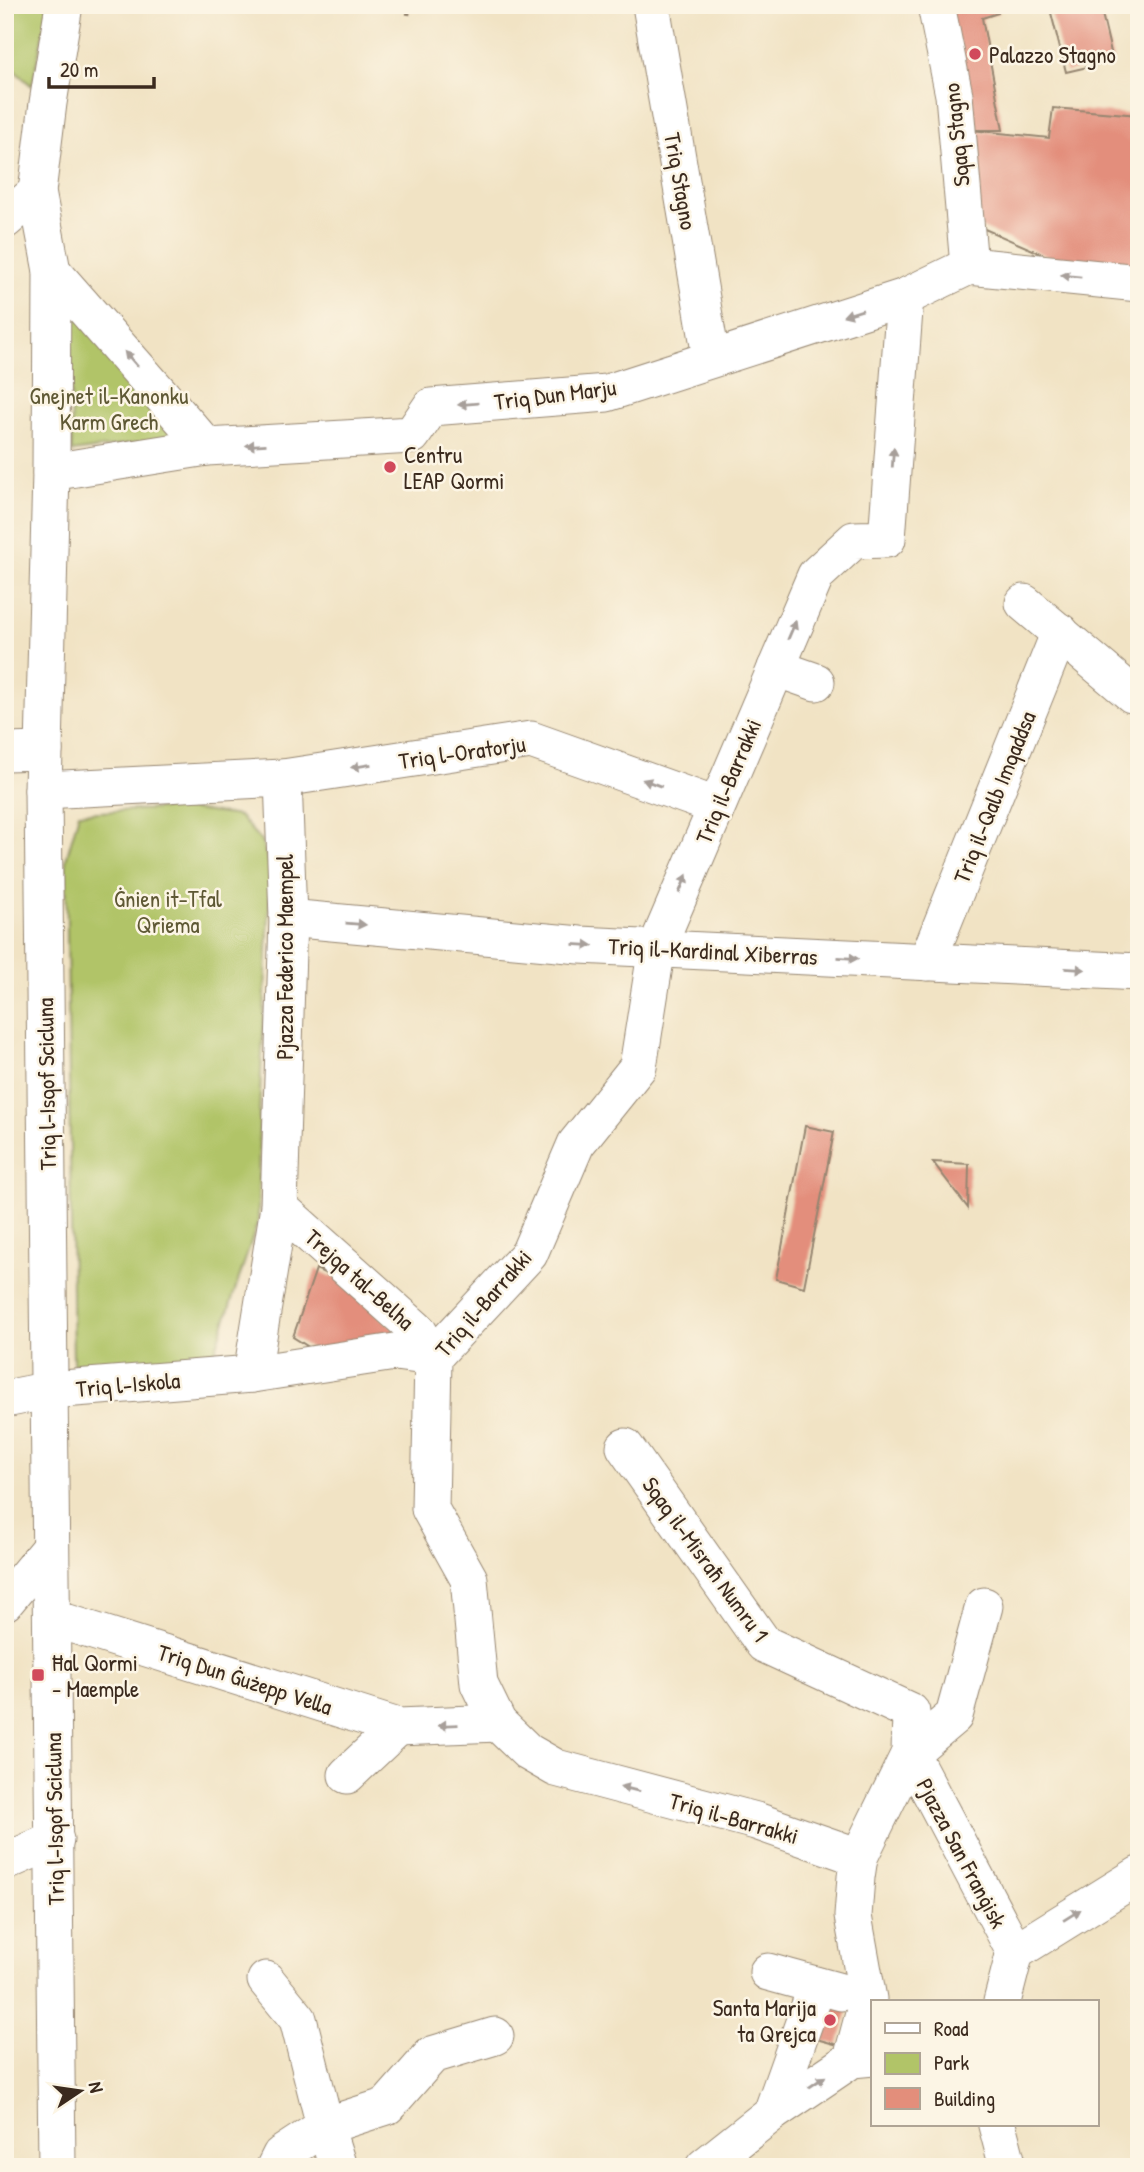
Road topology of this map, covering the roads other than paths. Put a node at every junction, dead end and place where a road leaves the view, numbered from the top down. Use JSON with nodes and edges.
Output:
{"nodes":[{"id":1,"x":64,"y":5,"type":"edge"},
{"id":2,"x":651,"y":5,"type":"edge"},
{"id":3,"x":936,"y":5,"type":"edge"},
{"id":4,"x":37,"y":191,"type":"junction"},
{"id":5,"x":5,"y":220,"type":"edge"},
{"id":6,"x":969,"y":266,"type":"junction"},
{"id":7,"x":52,"y":271,"type":"junction"},
{"id":8,"x":1139,"y":283,"type":"edge"},
{"id":9,"x":905,"y":297,"type":"junction"},
{"id":10,"x":711,"y":357,"type":"junction"},
{"id":11,"x":208,"y":447,"type":"junction"},
{"id":12,"x":51,"y":472,"type":"junction"},
{"id":13,"x":1024,"y":603,"type":"dead end"},
{"id":14,"x":1060,"y":632,"type":"junction"},
{"id":15,"x":776,"y":668,"type":"junction"},
{"id":16,"x":816,"y":682,"type":"dead end"},
{"id":17,"x":1139,"y":694,"type":"edge"},
{"id":18,"x":44,"y":751,"type":"junction"},
{"id":19,"x":5,"y":752,"type":"edge"},
{"id":20,"x":283,"y":778,"type":"junction"},
{"id":21,"x":43,"y":790,"type":"junction"},
{"id":22,"x":716,"y":806,"type":"junction"},
{"id":23,"x":288,"y":918,"type":"junction"},
{"id":24,"x":657,"y":947,"type":"junction"},
{"id":25,"x":927,"y":962,"type":"junction"},
{"id":26,"x":1139,"y":972,"type":"edge"},
{"id":27,"x":279,"y":1207,"type":"junction"},
{"id":28,"x":433,"y":1357,"type":"junction"},
{"id":29,"x":252,"y":1374,"type":"junction"},
{"id":30,"x":50,"y":1390,"type":"junction"},
{"id":31,"x":5,"y":1399,"type":"edge"},
{"id":32,"x":625,"y":1447,"type":"dead end"},
{"id":33,"x":49,"y":1549,"type":"junction"},
{"id":34,"x":5,"y":1602,"type":"edge"},
{"id":35,"x":984,"y":1606,"type":"dead end"},
{"id":36,"x":52,"y":1618,"type":"junction"},
{"id":37,"x":498,"y":1723,"type":"junction"},
{"id":38,"x":398,"y":1727,"type":"junction"},
{"id":39,"x":909,"y":1753,"type":"junction"},
{"id":40,"x":346,"y":1775,"type":"dead end"},
{"id":41,"x":55,"y":1840,"type":"junction"},
{"id":42,"x":859,"y":1857,"type":"junction"},
{"id":43,"x":5,"y":1862,"type":"edge"},
{"id":44,"x":1139,"y":1875,"type":"edge"},
{"id":45,"x":1015,"y":1952,"type":"junction"},
{"id":46,"x":768,"y":1972,"type":"dead end"},
{"id":47,"x":266,"y":1980,"type":"dead end"},
{"id":48,"x":817,"y":1986,"type":"junction"},
{"id":49,"x":867,"y":1998,"type":"junction"},
{"id":50,"x":1003,"y":2000,"type":"edge"},
{"id":51,"x":495,"y":2036,"type":"dead end"},
{"id":52,"x":862,"y":2058,"type":"edge"},
{"id":53,"x":772,"y":2113,"type":"junction"},
{"id":54,"x":325,"y":2126,"type":"junction"},
{"id":55,"x":995,"y":2127,"type":"edge"},
{"id":56,"x":57,"y":2167,"type":"edge"},
{"id":57,"x":275,"y":2167,"type":"edge"},
{"id":58,"x":338,"y":2167,"type":"edge"},
{"id":59,"x":704,"y":2167,"type":"edge"},
{"id":60,"x":1008,"y":2167,"type":"edge"}],
"edges":[{"from":1,"to":4,"type":"street","name":"Triq l-Isqof Scicluna"},
{"from":2,"to":10,"type":"street","name":"Triq Stagno"},
{"from":3,"to":6,"type":"street","name":"Sqaq Stagno"},
{"from":4,"to":5,"type":"street"},
{"from":4,"to":7,"type":"street","name":"Triq l-Isqof Scicluna"},
{"from":8,"to":6,"type":"street","one_way":true},
{"from":6,"to":9,"type":"street","name":"Triq Dun Marju"},
{"from":11,"to":7,"type":"street","one_way":true},
{"from":7,"to":12,"type":"street","name":"Triq l-Isqof Scicluna"},
{"from":9,"to":10,"type":"street","name":"Triq Dun Marju","one_way":true},
{"from":15,"to":9,"type":"street","name":"Triq il-Barrakki","one_way":true},
{"from":10,"to":11,"type":"street","name":"Triq Dun Marju","one_way":true},
{"from":11,"to":12,"type":"street","name":"Triq Dun Marju"},
{"from":12,"to":18,"type":"street","name":"Triq l-Isqof Scicluna"},
{"from":13,"to":14,"type":"street"},
{"from":14,"to":17,"type":"street"},
{"from":14,"to":25,"type":"street","name":"Triq il-Qalb Imqaddsa"},
{"from":15,"to":16,"type":"street"},
{"from":15,"to":22,"type":"street","name":"Triq il-Barrakki"},
{"from":18,"to":19,"type":"street"},
{"from":18,"to":21,"type":"street","name":"Triq l-Isqof Scicluna"},
{"from":20,"to":21,"type":"street"},
{"from":22,"to":20,"type":"street","name":"Triq l-Oratorju","one_way":true},
{"from":20,"to":23,"type":"street","name":"Pjazza Federico Maempel"},
{"from":21,"to":30,"type":"street","name":"Triq l-Isqof Scicluna"},
{"from":24,"to":22,"type":"street","name":"Triq il-Barrakki","one_way":true},
{"from":23,"to":24,"type":"street","name":"Triq il-Kardinal Xiberras","one_way":true},
{"from":23,"to":27,"type":"street","name":"Pjazza Federico Maempel"},
{"from":24,"to":25,"type":"street","name":"Triq il-Kardinal Xiberras","one_way":true},
{"from":24,"to":28,"type":"street","name":"Triq il-Barrakki"},
{"from":25,"to":26,"type":"street","name":"Triq il-Kardinal Xiberras","one_way":true},
{"from":27,"to":28,"type":"street","name":"Trejqa tal-Belha"},
{"from":27,"to":29,"type":"street","name":"Pjazza Federico Maempel"},
{"from":28,"to":29,"type":"street","name":"Triq l-Iskola"},
{"from":28,"to":37,"type":"street","name":"Triq il-Barrakki"},
{"from":29,"to":30,"type":"street","name":"Triq l-Iskola"},
{"from":30,"to":31,"type":"street","name":"Triq l-Iskola"},
{"from":30,"to":33,"type":"street","name":"Triq l-Isqof Scicluna"},
{"from":32,"to":39,"type":"street","name":"Sqaq il-Misraħ Numru 1"},
{"from":33,"to":34,"type":"street"},
{"from":33,"to":36,"type":"street","name":"Triq l-Isqof Scicluna"},
{"from":35,"to":39,"type":"street"},
{"from":36,"to":38,"type":"street","name":"Triq Dun Ġużepp Vella"},
{"from":36,"to":41,"type":"street","name":"Triq l-Isqof Scicluna"},
{"from":37,"to":38,"type":"street","name":"Triq Dun Ġużepp Vella","one_way":true},
{"from":42,"to":37,"type":"street","name":"Triq il-Barrakki","one_way":true},
{"from":38,"to":40,"type":"street"},
{"from":39,"to":42,"type":"street"},
{"from":39,"to":45,"type":"street","name":"Pjazza San Franġisk"},
{"from":41,"to":43,"type":"street"},
{"from":41,"to":56,"type":"street","name":"Triq l-Isqof Scicluna"},
{"from":42,"to":49,"type":"street"},
{"from":45,"to":44,"type":"street","name":"Pjazza San Franġisk","one_way":true},
{"from":45,"to":50,"type":"street","name":"Pjazza San Franġisk"},
{"from":46,"to":48,"type":"street"},
{"from":47,"to":54,"type":"street"},
{"from":48,"to":49,"type":"street"},
{"from":48,"to":53,"type":"street"},
{"from":49,"to":52,"type":"street"},
{"from":51,"to":54,"type":"street"},
{"from":53,"to":52,"type":"street","one_way":true},
{"from":53,"to":59,"type":"street"},
{"from":54,"to":57,"type":"street"},
{"from":54,"to":58,"type":"street"},
{"from":55,"to":60,"type":"street"}]}
